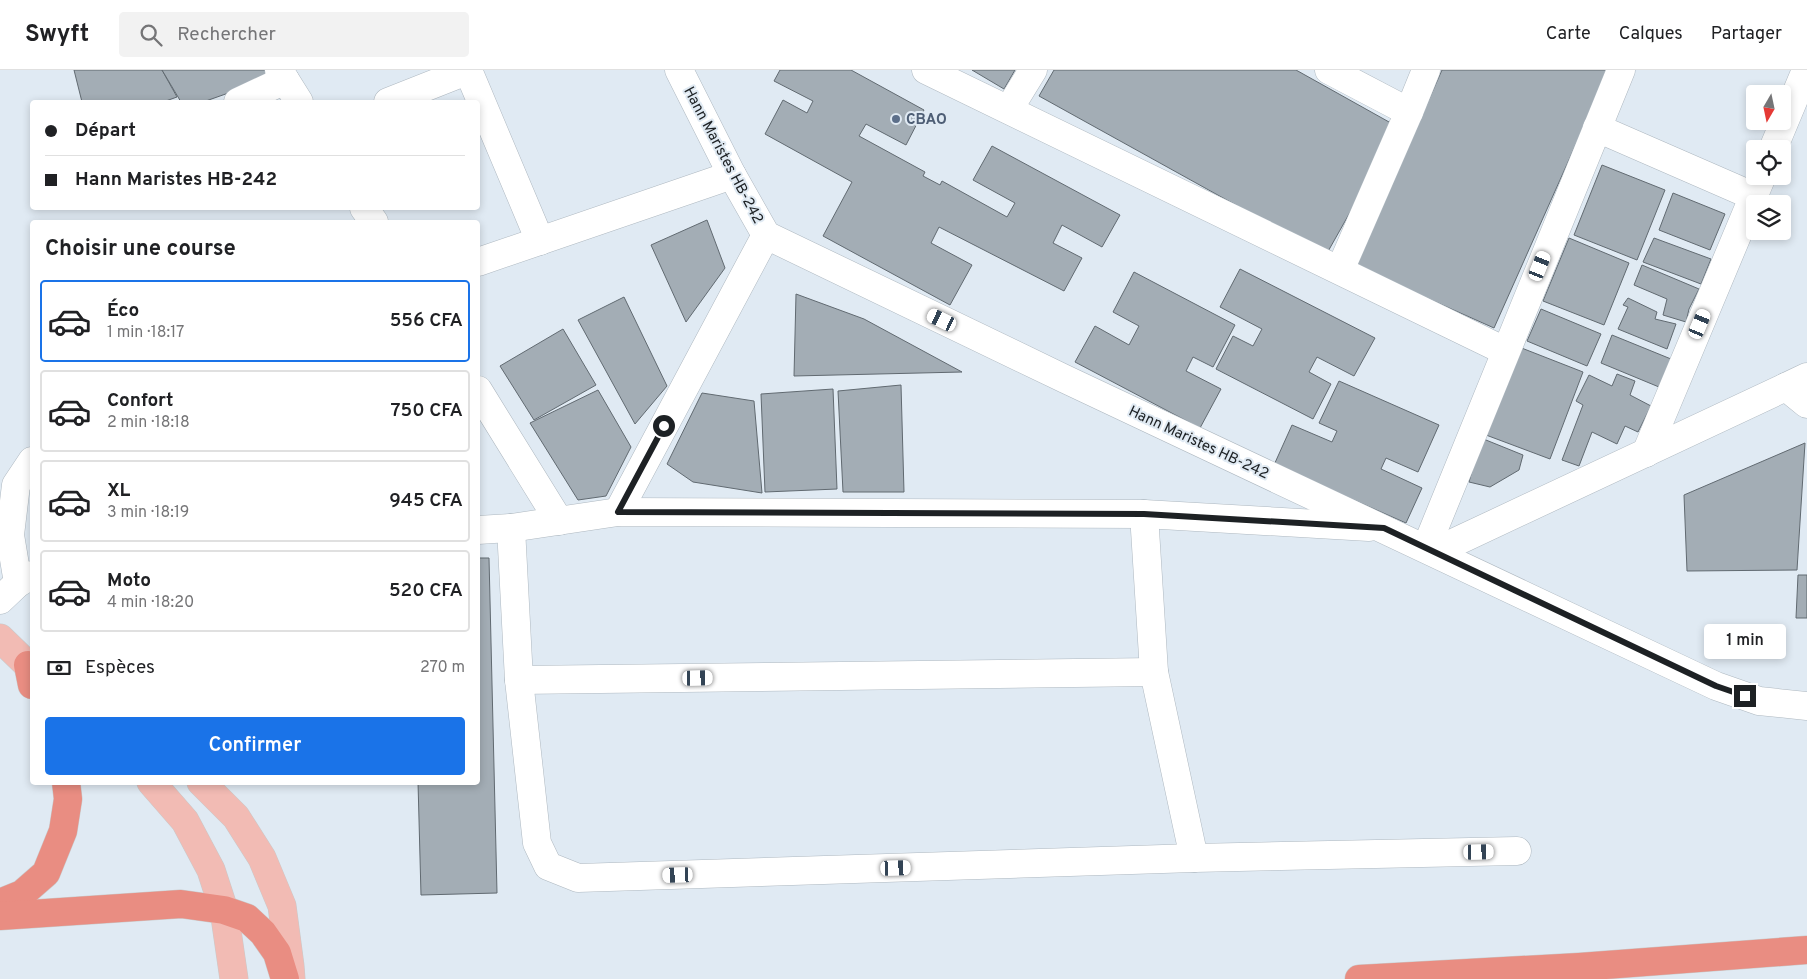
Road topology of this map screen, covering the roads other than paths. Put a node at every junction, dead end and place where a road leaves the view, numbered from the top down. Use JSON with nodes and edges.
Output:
{"nodes":[{"id":1,"x":469,"y":70,"type":"edge"},
{"id":2,"x":680,"y":70,"type":"edge"},
{"id":3,"x":926,"y":70,"type":"edge"},
{"id":4,"x":1033,"y":70,"type":"edge"},
{"id":5,"x":1329,"y":70,"type":"edge"},
{"id":6,"x":1426,"y":70,"type":"edge"},
{"id":7,"x":1620,"y":70,"type":"edge"},
{"id":8,"x":1806,"y":72,"type":"edge"},
{"id":9,"x":288,"y":84,"type":"edge"},
{"id":10,"x":244,"y":100,"type":"edge"},
{"id":11,"x":393,"y":100,"type":"edge"},
{"id":12,"x":1009,"y":110,"type":"junction"},
{"id":13,"x":1409,"y":112,"type":"junction"},
{"id":14,"x":1597,"y":128,"type":"junction"},
{"id":15,"x":1777,"y":140,"type":"edge"},
{"id":16,"x":732,"y":175,"type":"junction"},
{"id":17,"x":1758,"y":186,"type":"edge"},
{"id":18,"x":766,"y":235,"type":"junction"},
{"id":19,"x":540,"y":241,"type":"junction"},
{"id":20,"x":480,"y":261,"type":"edge"},
{"id":21,"x":1340,"y":270,"type":"junction"},
{"id":22,"x":1506,"y":351,"type":"junction"},
{"id":23,"x":1796,"y":382,"type":"edge"},
{"id":24,"x":480,"y":393,"type":"edge"},
{"id":25,"x":1807,"y":404,"type":"edge"},
{"id":26,"x":1646,"y":453,"type":"junction"},
{"id":27,"x":30,"y":464,"type":"edge"},
{"id":28,"x":618,"y":512,"type":"junction"},
{"id":29,"x":1144,"y":514,"type":"junction"},
{"id":30,"x":559,"y":521,"type":"junction"},
{"id":31,"x":511,"y":528,"type":"junction"},
{"id":32,"x":1384,"y":528,"type":"junction"},
{"id":33,"x":480,"y":530,"type":"edge"},
{"id":34,"x":1430,"y":550,"type":"junction"},
{"id":35,"x":17,"y":586,"type":"edge"},
{"id":36,"x":0,"y":634,"type":"edge"},
{"id":37,"x":0,"y":638,"type":"edge"},
{"id":38,"x":30,"y":668,"type":"edge"},
{"id":39,"x":30,"y":668,"type":"edge"},
{"id":40,"x":1154,"y":672,"type":"junction"},
{"id":41,"x":519,"y":680,"type":"junction"},
{"id":42,"x":1807,"y":706,"type":"edge"},
{"id":43,"x":66,"y":785,"type":"edge"},
{"id":44,"x":154,"y":785,"type":"edge"},
{"id":45,"x":204,"y":785,"type":"edge"},
{"id":46,"x":1517,"y":851,"type":"dead end"},
{"id":47,"x":1194,"y":858,"type":"junction"},
{"id":48,"x":0,"y":903,"type":"edge"},
{"id":49,"x":224,"y":910,"type":"junction"},
{"id":50,"x":0,"y":916,"type":"edge"},
{"id":51,"x":1807,"y":950,"type":"edge"},
{"id":52,"x":234,"y":979,"type":"edge"},
{"id":53,"x":285,"y":979,"type":"edge"},
{"id":54,"x":291,"y":979,"type":"edge"},
{"id":55,"x":1358,"y":979,"type":"edge"}],
"edges":[{"from":1,"to":11,"type":"street"},
{"from":1,"to":19,"type":"street"},
{"from":2,"to":16,"type":"street","name":"Hann Maristes HB-242"},
{"from":3,"to":12,"type":"street"},
{"from":4,"to":12,"type":"street"},
{"from":5,"to":13,"type":"street"},
{"from":6,"to":13,"type":"street"},
{"from":7,"to":14,"type":"street"},
{"from":8,"to":15,"type":"street"},
{"from":9,"to":10,"type":"street"},
{"from":12,"to":21,"type":"street"},
{"from":13,"to":21,"type":"street"},
{"from":14,"to":17,"type":"street"},
{"from":14,"to":22,"type":"street"},
{"from":16,"to":18,"type":"street","name":"Hann Maristes HB-242"},
{"from":16,"to":19,"type":"street"},
{"from":17,"to":26,"type":"street"},
{"from":18,"to":28,"type":"street"},
{"from":18,"to":32,"type":"street","name":"Hann Maristes HB-242"},
{"from":19,"to":20,"type":"street"},
{"from":21,"to":22,"type":"street"},
{"from":22,"to":34,"type":"street"},
{"from":23,"to":25,"type":"street"},
{"from":23,"to":26,"type":"street"},
{"from":24,"to":30,"type":"street"},
{"from":26,"to":34,"type":"street"},
{"from":27,"to":35,"type":"street"},
{"from":28,"to":29,"type":"street"},
{"from":28,"to":30,"type":"street"},
{"from":29,"to":32,"type":"street"},
{"from":29,"to":40,"type":"street"},
{"from":30,"to":31,"type":"street"},
{"from":31,"to":33,"type":"street"},
{"from":31,"to":41,"type":"street"},
{"from":32,"to":34,"type":"street","name":"Hann Maristes HB-242"},
{"from":34,"to":42,"type":"street","name":"Hann Maristes HB-242"},
{"from":36,"to":38,"type":"main road"},
{"from":37,"to":39,"type":"main road"},
{"from":40,"to":41,"type":"street"},
{"from":40,"to":47,"type":"street"},
{"from":41,"to":47,"type":"street"},
{"from":43,"to":48,"type":"highway"},
{"from":44,"to":49,"type":"main road"},
{"from":45,"to":54,"type":"main road"},
{"from":46,"to":47,"type":"street"},
{"from":49,"to":50,"type":"highway"},
{"from":49,"to":52,"type":"main road"},
{"from":49,"to":53,"type":"highway"},
{"from":51,"to":55,"type":"highway"}]}
